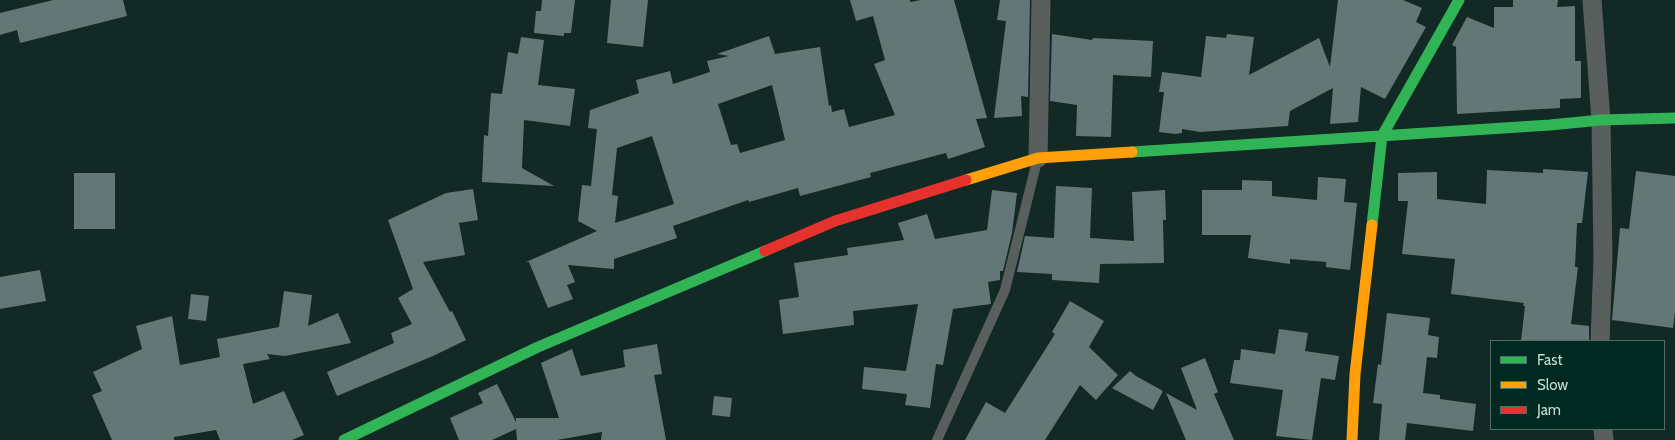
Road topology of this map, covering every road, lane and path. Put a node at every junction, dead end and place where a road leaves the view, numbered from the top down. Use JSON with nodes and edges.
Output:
{"nodes":[{"id":1,"x":1042,"y":0,"type":"edge"},
{"id":2,"x":1459,"y":0,"type":"edge"},
{"id":3,"x":1592,"y":0,"type":"edge"},
{"id":4,"x":1675,"y":118,"type":"edge"},
{"id":5,"x":1601,"y":120,"type":"junction"},
{"id":6,"x":1382,"y":136,"type":"junction"},
{"id":7,"x":1038,"y":158,"type":"junction"},
{"id":8,"x":1600,"y":340,"type":"edge"},
{"id":9,"x":344,"y":440,"type":"edge"},
{"id":10,"x":937,"y":440,"type":"edge"},
{"id":11,"x":1352,"y":440,"type":"edge"}],
"edges":[{"from":1,"to":7,"type":"street"},
{"from":2,"to":6,"type":"street"},
{"from":3,"to":5,"type":"street"},
{"from":4,"to":5,"type":"street"},
{"from":5,"to":6,"type":"street"},
{"from":5,"to":8,"type":"street"},
{"from":6,"to":7,"type":"street"},
{"from":6,"to":11,"type":"street"},
{"from":7,"to":9,"type":"street"},
{"from":7,"to":10,"type":"lane"}]}
